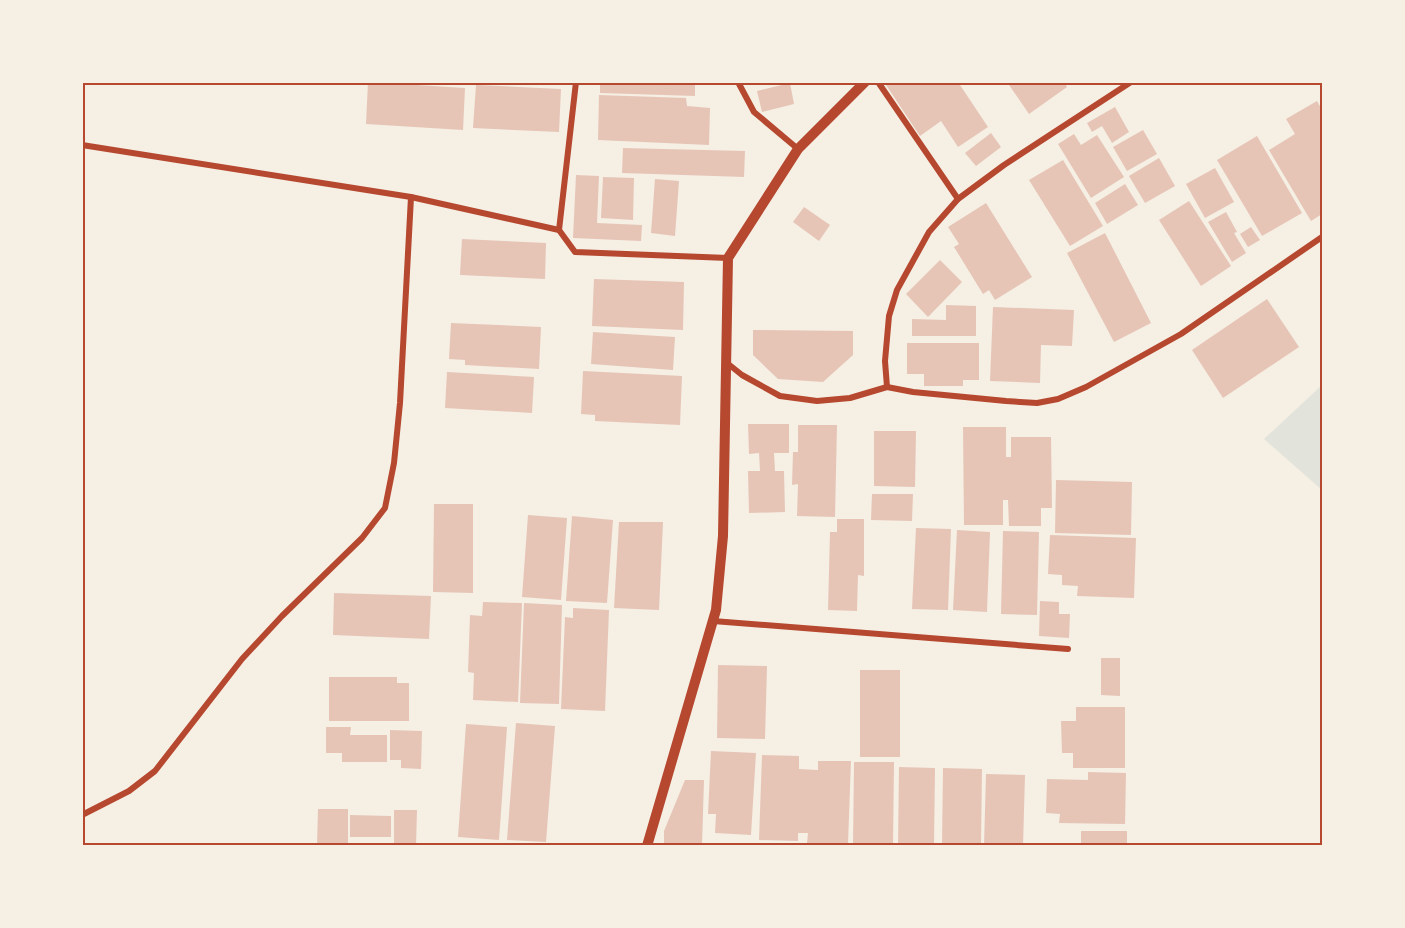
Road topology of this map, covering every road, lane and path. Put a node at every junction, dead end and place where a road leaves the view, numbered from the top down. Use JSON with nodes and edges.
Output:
{"nodes":[{"id":1,"x":576,"y":82,"type":"edge"},
{"id":2,"x":738,"y":82,"type":"edge"},
{"id":3,"x":865,"y":82,"type":"edge"},
{"id":4,"x":879,"y":82,"type":"edge"},
{"id":5,"x":1131,"y":82,"type":"edge"},
{"id":6,"x":82,"y":145,"type":"edge"},
{"id":7,"x":798,"y":149,"type":"junction"},
{"id":8,"x":411,"y":197,"type":"junction"},
{"id":9,"x":958,"y":199,"type":"junction"},
{"id":10,"x":559,"y":230,"type":"junction"},
{"id":11,"x":1323,"y":237,"type":"edge"},
{"id":12,"x":728,"y":258,"type":"junction"},
{"id":13,"x":727,"y":363,"type":"junction"},
{"id":14,"x":887,"y":387,"type":"junction"},
{"id":15,"x":713,"y":621,"type":"junction"},
{"id":16,"x":1068,"y":649,"type":"dead end"},
{"id":17,"x":82,"y":815,"type":"edge"},
{"id":18,"x":647,"y":846,"type":"edge"}],
"edges":[{"from":1,"to":10,"type":"street"},
{"from":2,"to":7,"type":"street"},
{"from":3,"to":7,"type":"street"},
{"from":4,"to":9,"type":"street"},
{"from":5,"to":9,"type":"street"},
{"from":6,"to":8,"type":"street"},
{"from":7,"to":12,"type":"street"},
{"from":8,"to":10,"type":"street"},
{"from":8,"to":17,"type":"street"},
{"from":9,"to":14,"type":"street"},
{"from":10,"to":12,"type":"street"},
{"from":11,"to":14,"type":"street"},
{"from":12,"to":13,"type":"street"},
{"from":13,"to":14,"type":"street"},
{"from":13,"to":15,"type":"street"},
{"from":15,"to":16,"type":"street"},
{"from":15,"to":18,"type":"street"}]}
